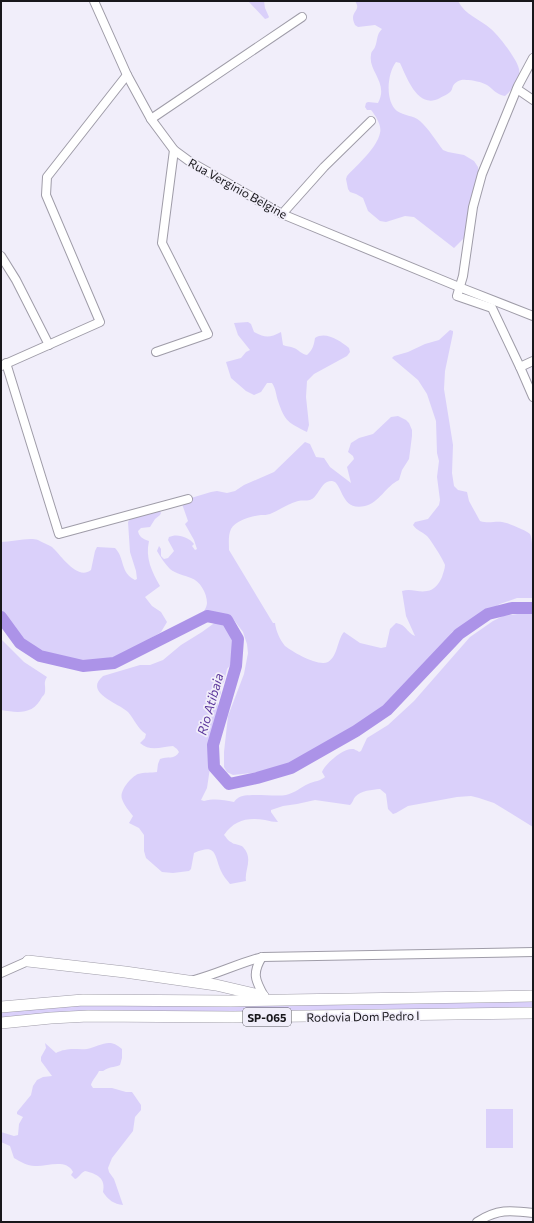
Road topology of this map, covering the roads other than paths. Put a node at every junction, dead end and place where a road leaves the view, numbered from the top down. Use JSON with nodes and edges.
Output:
{"nodes":[{"id":1,"x":94,"y":1,"type":"edge"},
{"id":2,"x":302,"y":17,"type":"dead end"},
{"id":3,"x":533,"y":58,"type":"edge"},
{"id":4,"x":127,"y":75,"type":"junction"},
{"id":5,"x":516,"y":89,"type":"junction"},
{"id":6,"x":533,"y":100,"type":"edge"},
{"id":7,"x":151,"y":119,"type":"junction"},
{"id":8,"x":371,"y":121,"type":"dead end"},
{"id":9,"x":174,"y":150,"type":"junction"},
{"id":10,"x":282,"y":214,"type":"junction"},
{"id":11,"x":1,"y":256,"type":"edge"},
{"id":12,"x":460,"y":287,"type":"junction"},
{"id":13,"x":533,"y":316,"type":"edge"},
{"id":14,"x":49,"y":345,"type":"junction"},
{"id":15,"x":156,"y":352,"type":"dead end"},
{"id":16,"x":533,"y":361,"type":"edge"},
{"id":17,"x":4,"y":364,"type":"edge"},
{"id":18,"x":520,"y":367,"type":"junction"},
{"id":19,"x":533,"y":397,"type":"edge"},
{"id":20,"x":188,"y":498,"type":"dead end"},
{"id":21,"x":533,"y":952,"type":"edge"},
{"id":22,"x":262,"y":957,"type":"junction"},
{"id":23,"x":28,"y":961,"type":"joint"},
{"id":24,"x":1,"y":973,"type":"edge"},
{"id":25,"x":187,"y":981,"type":"junction"},
{"id":26,"x":264,"y":996,"type":"junction"},
{"id":27,"x":533,"y":996,"type":"edge"},
{"id":28,"x":318,"y":1000,"type":"junction"},
{"id":29,"x":1,"y":1007,"type":"edge"},
{"id":30,"x":533,"y":1013,"type":"edge"},
{"id":31,"x":1,"y":1024,"type":"edge"},
{"id":32,"x":533,"y":1213,"type":"edge"},
{"id":33,"x":477,"y":1222,"type":"edge"}],
"edges":[{"from":1,"to":4,"type":"street","name":"Rua Verginio Belgine"},
{"from":2,"to":7,"type":"street"},
{"from":3,"to":5,"type":"street"},
{"from":4,"to":7,"type":"street","name":"Rua Verginio Belgine"},
{"from":4,"to":14,"type":"street"},
{"from":5,"to":6,"type":"street"},
{"from":5,"to":12,"type":"street"},
{"from":7,"to":9,"type":"street","name":"Rua Verginio Belgine"},
{"from":8,"to":10,"type":"street"},
{"from":9,"to":10,"type":"street","name":"Rua Verginio Belgine"},
{"from":9,"to":15,"type":"street"},
{"from":10,"to":12,"type":"street","name":"Rua Verginio Belgine"},
{"from":11,"to":14,"type":"street"},
{"from":12,"to":13,"type":"street","name":"Rua Verginio Belgine"},
{"from":12,"to":18,"type":"street"},
{"from":14,"to":17,"type":"street"},
{"from":16,"to":18,"type":"street"},
{"from":17,"to":20,"type":"street"},
{"from":18,"to":19,"type":"street"},
{"from":21,"to":22,"type":"street"},
{"from":22,"to":25,"type":"street"},
{"from":22,"to":26,"type":"street"},
{"from":23,"to":24,"type":"street"},
{"from":23,"to":25,"type":"highway"},
{"from":25,"to":26,"type":"highway"},
{"from":26,"to":28,"type":"highway"},
{"from":27,"to":28,"type":"highway","name":"Rodovia Dom Pedro I","number":"SP-065"},
{"from":28,"to":29,"type":"highway","name":"Rodovia Dom Pedro I","number":"SP-065"},
{"from":30,"to":31,"type":"highway","name":"Rodovia Dom Pedro I","number":"SP-065"},
{"from":32,"to":33,"type":"street"}]}
